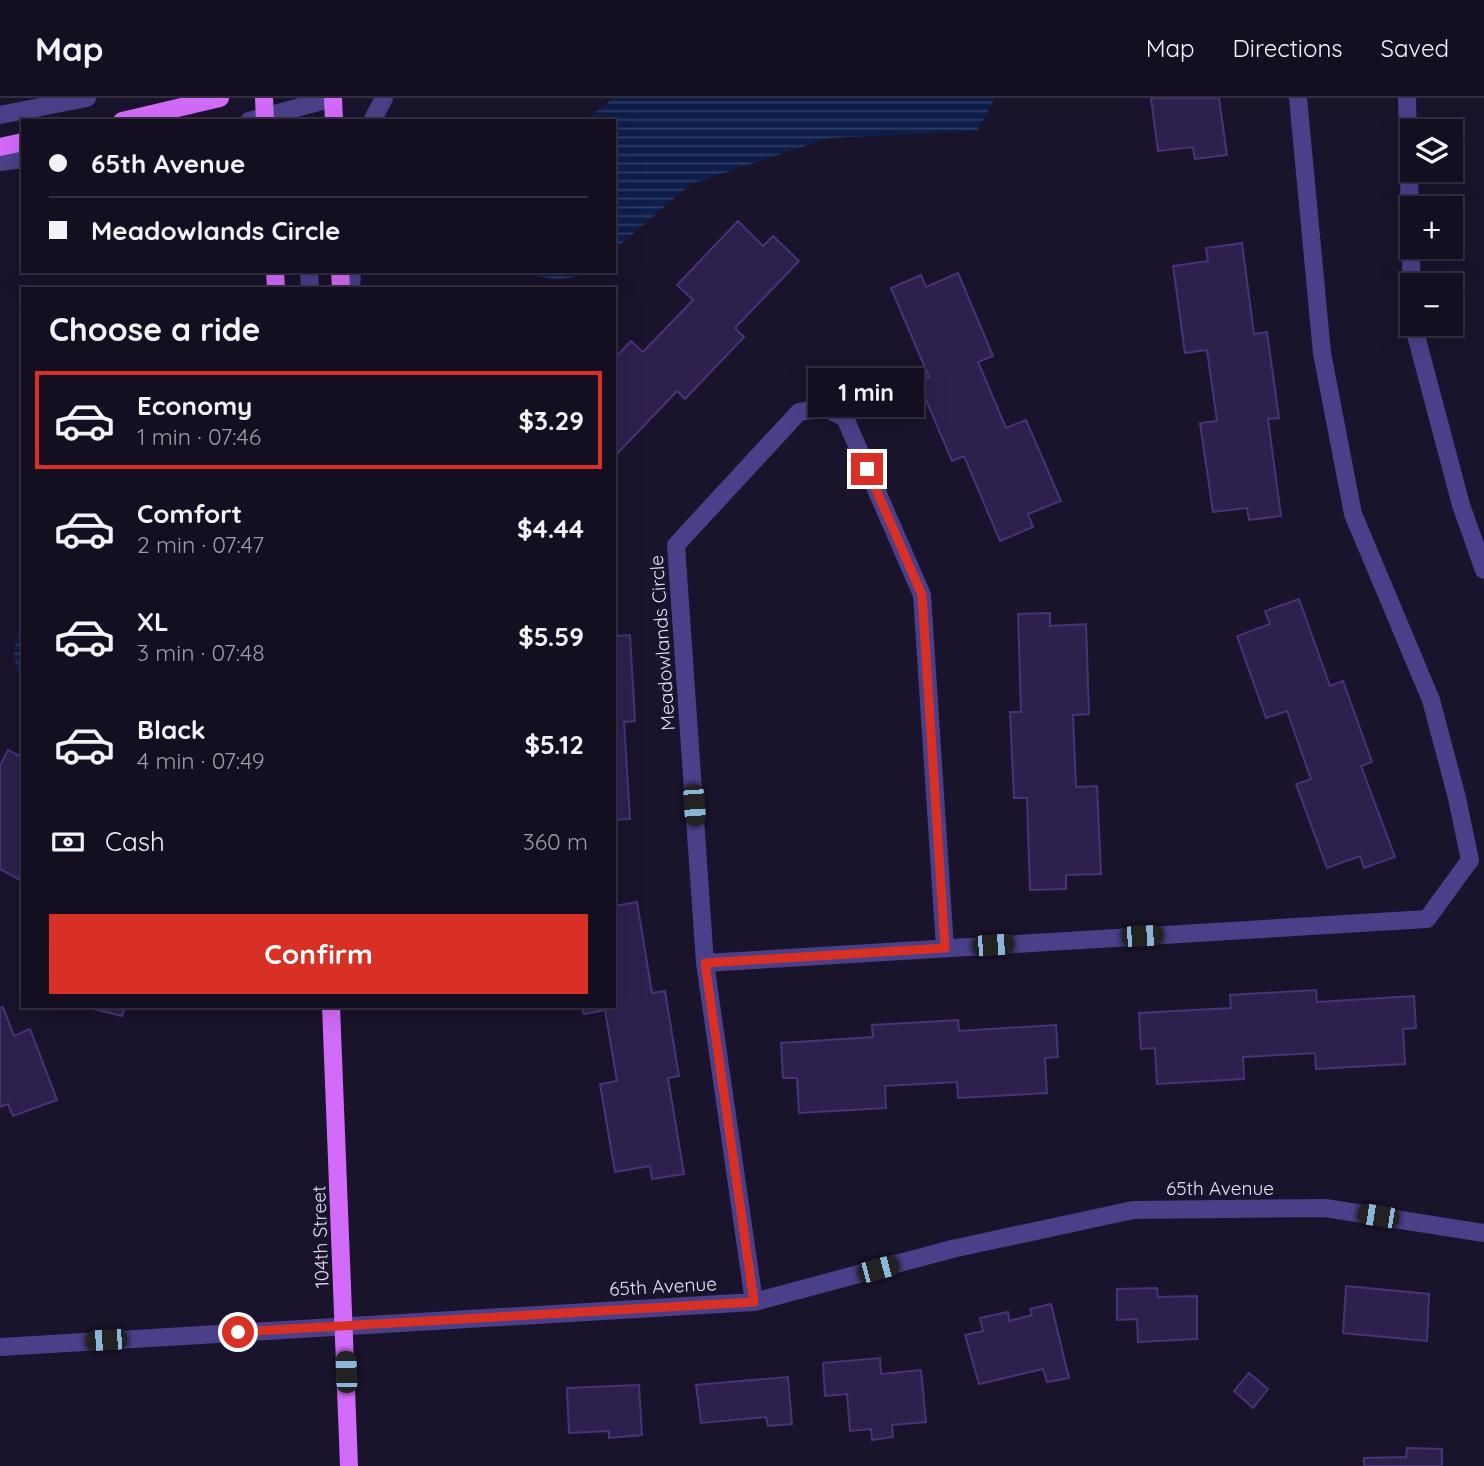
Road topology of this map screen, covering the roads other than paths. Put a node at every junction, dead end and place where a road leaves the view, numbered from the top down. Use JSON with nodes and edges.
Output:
{"nodes":[{"id":1,"x":87,"y":98,"type":"edge"},
{"id":2,"x":220,"y":98,"type":"edge"},
{"id":3,"x":264,"y":98,"type":"edge"},
{"id":4,"x":274,"y":98,"type":"edge"},
{"id":5,"x":333,"y":98,"type":"edge"},
{"id":6,"x":384,"y":98,"type":"edge"},
{"id":7,"x":1298,"y":98,"type":"edge"},
{"id":8,"x":1407,"y":98,"type":"edge"},
{"id":9,"x":291,"y":110,"type":"edge"},
{"id":10,"x":0,"y":115,"type":"edge"},
{"id":11,"x":131,"y":119,"type":"edge"},
{"id":12,"x":260,"y":119,"type":"edge"},
{"id":13,"x":334,"y":119,"type":"edge"},
{"id":14,"x":373,"y":119,"type":"edge"},
{"id":15,"x":21,"y":142,"type":"edge"},
{"id":16,"x":0,"y":147,"type":"edge"},
{"id":17,"x":21,"y":159,"type":"edge"},
{"id":18,"x":0,"y":162,"type":"edge"},
{"id":19,"x":1411,"y":273,"type":"edge"},
{"id":20,"x":1416,"y":336,"type":"edge"},
{"id":21,"x":1484,"y":570,"type":"edge"},
{"id":22,"x":945,"y":948,"type":"junction"},
{"id":23,"x":705,"y":963,"type":"junction"},
{"id":24,"x":331,"y":1008,"type":"edge"},
{"id":25,"x":1484,"y":1233,"type":"edge"},
{"id":26,"x":754,"y":1302,"type":"junction"},
{"id":27,"x":344,"y":1325,"type":"junction"},
{"id":28,"x":0,"y":1347,"type":"edge"},
{"id":29,"x":349,"y":1466,"type":"edge"}],
"edges":[{"from":1,"to":10,"type":"street"},
{"from":2,"to":11,"type":"main road"},
{"from":3,"to":12,"type":"main road"},
{"from":4,"to":12,"type":"main road"},
{"from":5,"to":9,"type":"street"},
{"from":5,"to":13,"type":"main road"},
{"from":6,"to":14,"type":"street"},
{"from":7,"to":22,"type":"street"},
{"from":8,"to":19,"type":"street"},
{"from":9,"to":12,"type":"street"},
{"from":15,"to":16,"type":"main road"},
{"from":17,"to":18,"type":"street"},
{"from":20,"to":21,"type":"street"},
{"from":22,"to":23,"type":"street"},
{"from":22,"to":23,"type":"street","name":"Meadowlands Circle"},
{"from":23,"to":26,"type":"street","name":"Meadowlands Circle"},
{"from":24,"to":27,"type":"main road","name":"104th Street"},
{"from":25,"to":26,"type":"street","name":"65th Avenue"},
{"from":26,"to":27,"type":"street","name":"65th Avenue"},
{"from":27,"to":28,"type":"street","name":"65th Avenue"},
{"from":27,"to":29,"type":"main road","name":"104th Street"}]}
